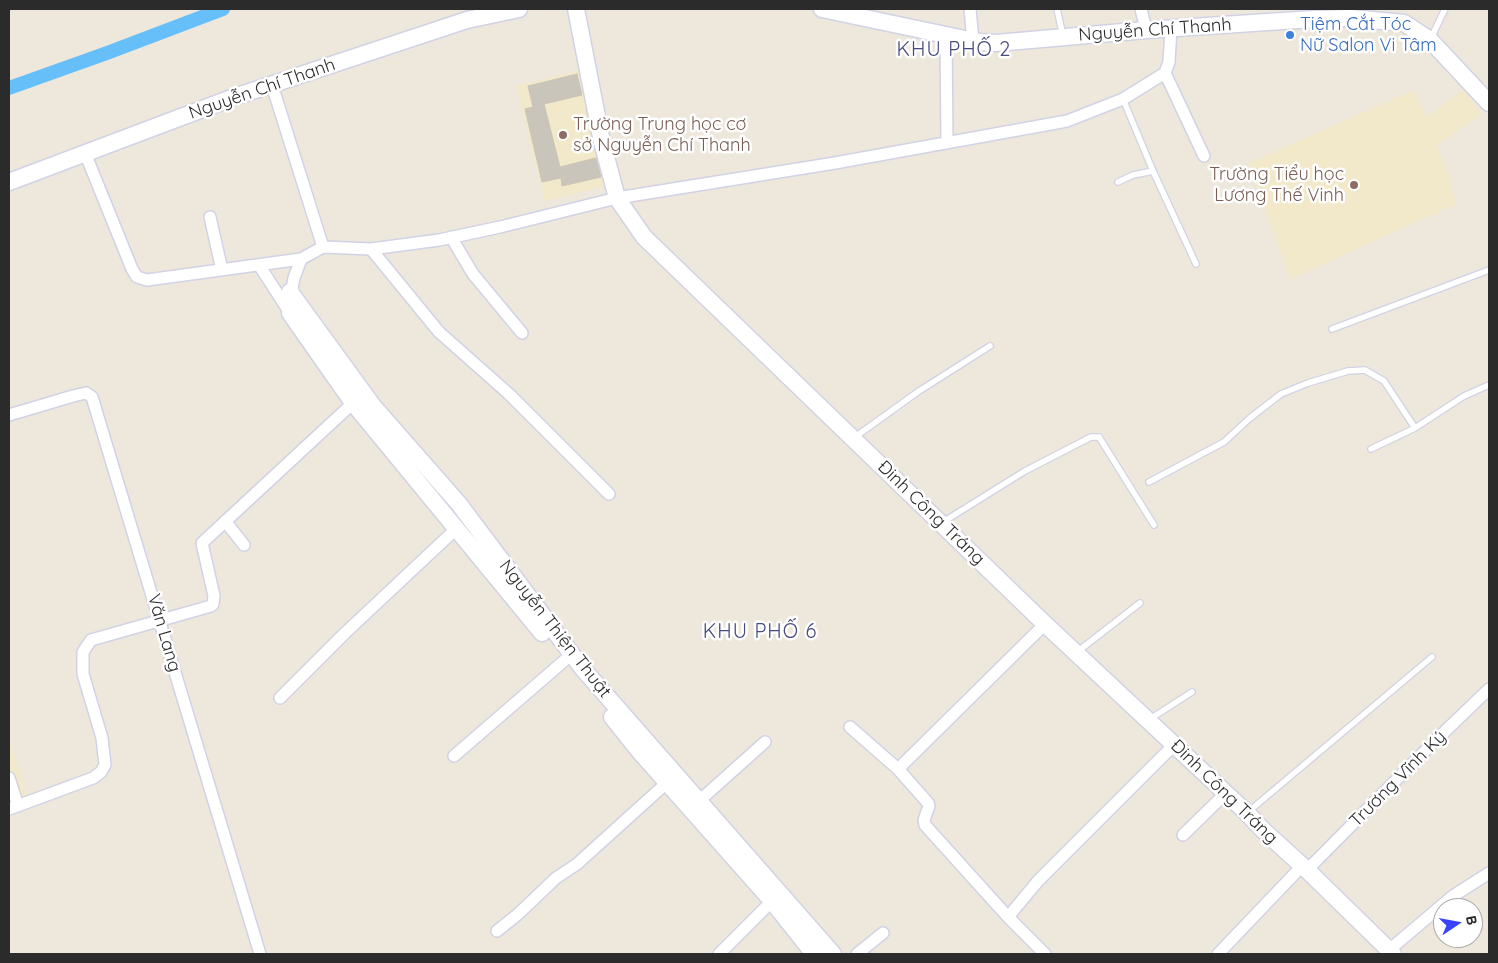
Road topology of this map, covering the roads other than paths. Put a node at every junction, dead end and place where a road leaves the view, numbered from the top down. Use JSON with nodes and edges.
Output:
{"nodes":[{"id":1,"x":519,"y":9,"type":"edge"},
{"id":2,"x":576,"y":9,"type":"edge"},
{"id":3,"x":822,"y":9,"type":"edge"},
{"id":4,"x":970,"y":9,"type":"edge"},
{"id":5,"x":1057,"y":9,"type":"edge"},
{"id":6,"x":1141,"y":9,"type":"edge"},
{"id":7,"x":1445,"y":9,"type":"edge"},
{"id":8,"x":1171,"y":29,"type":"junction"},
{"id":9,"x":1146,"y":30,"type":"junction"},
{"id":10,"x":946,"y":35,"type":"junction"},
{"id":11,"x":1063,"y":37,"type":"junction"},
{"id":12,"x":973,"y":40,"type":"junction"},
{"id":13,"x":1430,"y":40,"type":"junction"},
{"id":14,"x":1165,"y":73,"type":"junction"},
{"id":15,"x":272,"y":85,"type":"junction"},
{"id":16,"x":1123,"y":99,"type":"junction"},
{"id":17,"x":1489,"y":103,"type":"edge"},
{"id":18,"x":948,"y":143,"type":"junction"},
{"id":19,"x":85,"y":153,"type":"junction"},
{"id":20,"x":1204,"y":156,"type":"dead end"},
{"id":21,"x":1153,"y":171,"type":"junction"},
{"id":22,"x":9,"y":182,"type":"edge"},
{"id":23,"x":1118,"y":182,"type":"dead end"},
{"id":24,"x":618,"y":198,"type":"junction"},
{"id":25,"x":210,"y":217,"type":"dead end"},
{"id":26,"x":451,"y":237,"type":"junction"},
{"id":27,"x":324,"y":247,"type":"junction"},
{"id":28,"x":371,"y":249,"type":"junction"},
{"id":29,"x":301,"y":259,"type":"junction"},
{"id":30,"x":1196,"y":264,"type":"dead end"},
{"id":31,"x":259,"y":265,"type":"junction"},
{"id":32,"x":222,"y":270,"type":"junction"},
{"id":33,"x":1489,"y":270,"type":"edge"},
{"id":34,"x":290,"y":292,"type":"junction"},
{"id":35,"x":290,"y":313,"type":"junction"},
{"id":36,"x":1332,"y":329,"type":"dead end"},
{"id":37,"x":522,"y":333,"type":"dead end"},
{"id":38,"x":990,"y":346,"type":"dead end"},
{"id":39,"x":1489,"y":385,"type":"edge"},
{"id":40,"x":353,"y":403,"type":"junction"},
{"id":41,"x":9,"y":415,"type":"edge"},
{"id":42,"x":1415,"y":428,"type":"junction"},
{"id":43,"x":853,"y":438,"type":"junction"},
{"id":44,"x":1371,"y":449,"type":"dead end"},
{"id":45,"x":1149,"y":482,"type":"dead end"},
{"id":46,"x":609,"y":494,"type":"dead end"},
{"id":47,"x":225,"y":521,"type":"junction"},
{"id":48,"x":941,"y":524,"type":"junction"},
{"id":49,"x":1154,"y":525,"type":"dead end"},
{"id":50,"x":456,"y":529,"type":"junction"},
{"id":51,"x":244,"y":545,"type":"dead end"},
{"id":52,"x":1140,"y":603,"type":"dead end"},
{"id":53,"x":528,"y":606,"type":"junction"},
{"id":54,"x":160,"y":620,"type":"junction"},
{"id":55,"x":1045,"y":624,"type":"junction"},
{"id":56,"x":1076,"y":653,"type":"junction"},
{"id":57,"x":1432,"y":657,"type":"dead end"},
{"id":58,"x":565,"y":660,"type":"junction"},
{"id":59,"x":1489,"y":689,"type":"edge"},
{"id":60,"x":1192,"y":692,"type":"dead end"},
{"id":61,"x":280,"y":698,"type":"dead end"},
{"id":62,"x":1148,"y":720,"type":"junction"},
{"id":63,"x":850,"y":727,"type":"dead end"},
{"id":64,"x":765,"y":742,"type":"dead end"},
{"id":65,"x":1174,"y":745,"type":"junction"},
{"id":66,"x":454,"y":756,"type":"dead end"},
{"id":67,"x":898,"y":769,"type":"junction"},
{"id":68,"x":9,"y":778,"type":"edge"},
{"id":69,"x":671,"y":778,"type":"junction"},
{"id":70,"x":1226,"y":793,"type":"junction"},
{"id":71,"x":699,"y":801,"type":"junction"},
{"id":72,"x":14,"y":807,"type":"edge"},
{"id":73,"x":1247,"y":813,"type":"junction"},
{"id":74,"x":1183,"y":835,"type":"dead end"},
{"id":75,"x":1305,"y":868,"type":"junction"},
{"id":76,"x":1489,"y":872,"type":"edge"},
{"id":77,"x":772,"y":901,"type":"junction"},
{"id":78,"x":1008,"y":917,"type":"junction"},
{"id":79,"x":496,"y":931,"type":"dead end"},
{"id":80,"x":883,"y":933,"type":"dead end"},
{"id":81,"x":1391,"y":952,"type":"edge"},
{"id":82,"x":260,"y":954,"type":"edge"},
{"id":83,"x":719,"y":954,"type":"edge"},
{"id":84,"x":814,"y":954,"type":"edge"},
{"id":85,"x":833,"y":954,"type":"edge"},
{"id":86,"x":857,"y":954,"type":"edge"},
{"id":87,"x":1045,"y":954,"type":"edge"},
{"id":88,"x":1218,"y":954,"type":"edge"}],
"edges":[{"from":1,"to":15,"type":"street","name":"Nguyễn Chí Thanh"},
{"from":2,"to":24,"type":"street","name":"Đinh Công Tráng"},
{"from":3,"to":10,"type":"street","name":"Nguyễn Chí Thanh"},
{"from":4,"to":12,"type":"street"},
{"from":5,"to":11,"type":"lane"},
{"from":6,"to":9,"type":"street"},
{"from":7,"to":13,"type":"lane"},
{"from":8,"to":9,"type":"street","name":"Nguyễn Chí Thanh"},
{"from":8,"to":13,"type":"street","name":"Nguyễn Chí Thanh"},
{"from":8,"to":14,"type":"street"},
{"from":9,"to":11,"type":"street","name":"Nguyễn Chí Thanh"},
{"from":10,"to":12,"type":"street","name":"Nguyễn Chí Thanh"},
{"from":10,"to":18,"type":"street"},
{"from":11,"to":12,"type":"street","name":"Nguyễn Chí Thanh"},
{"from":13,"to":17,"type":"street","name":"Nguyễn Chí Thanh"},
{"from":14,"to":16,"type":"street"},
{"from":14,"to":20,"type":"street"},
{"from":15,"to":19,"type":"street","name":"Nguyễn Chí Thanh"},
{"from":15,"to":27,"type":"street"},
{"from":16,"to":18,"type":"street"},
{"from":16,"to":21,"type":"lane"},
{"from":18,"to":24,"type":"street"},
{"from":19,"to":22,"type":"street","name":"Nguyễn Chí Thanh"},
{"from":19,"to":32,"type":"street"},
{"from":21,"to":23,"type":"lane"},
{"from":21,"to":30,"type":"lane"},
{"from":24,"to":26,"type":"street"},
{"from":24,"to":43,"type":"street","name":"Đinh Công Tráng"},
{"from":25,"to":32,"type":"street"},
{"from":26,"to":28,"type":"street"},
{"from":26,"to":37,"type":"street"},
{"from":27,"to":28,"type":"street"},
{"from":27,"to":29,"type":"street"},
{"from":28,"to":46,"type":"street"},
{"from":29,"to":31,"type":"street"},
{"from":29,"to":34,"type":"street"},
{"from":31,"to":32,"type":"street"},
{"from":31,"to":35,"type":"street","name":"Nguyễn Thiện Thuật"},
{"from":33,"to":36,"type":"lane"},
{"from":34,"to":35,"type":"street"},
{"from":34,"to":53,"type":"street","name":"Nguyễn Thiện Thuật"},
{"from":35,"to":40,"type":"street","name":"Nguyễn Thiện Thuật"},
{"from":38,"to":43,"type":"lane"},
{"from":39,"to":42,"type":"lane"},
{"from":40,"to":47,"type":"street"},
{"from":40,"to":50,"type":"street","name":"Nguyễn Thiện Thuật"},
{"from":41,"to":54,"type":"street","name":"Văn Lang"},
{"from":42,"to":44,"type":"lane"},
{"from":42,"to":45,"type":"lane"},
{"from":43,"to":48,"type":"street","name":"Đinh Công Tráng"},
{"from":47,"to":51,"type":"street"},
{"from":47,"to":54,"type":"street"},
{"from":48,"to":49,"type":"lane"},
{"from":48,"to":55,"type":"street","name":"Đinh Công Tráng"},
{"from":50,"to":53,"type":"street","name":"Nguyễn Thiện Thuật"},
{"from":50,"to":61,"type":"street"},
{"from":52,"to":56,"type":"lane"},
{"from":53,"to":58,"type":"street","name":"Nguyễn Thiện Thuật"},
{"from":53,"to":69,"type":"street","name":"Nguyễn Thiện Thuật"},
{"from":54,"to":72,"type":"street"},
{"from":54,"to":82,"type":"street","name":"Văn Lang"},
{"from":55,"to":56,"type":"street","name":"Đinh Công Tráng"},
{"from":55,"to":67,"type":"street"},
{"from":56,"to":62,"type":"street","name":"Đinh Công Tráng"},
{"from":57,"to":73,"type":"lane"},
{"from":58,"to":66,"type":"street"},
{"from":58,"to":69,"type":"street","name":"Nguyễn Thiện Thuật"},
{"from":59,"to":75,"type":"street","name":"Trương Vĩnh Ký"},
{"from":60,"to":62,"type":"lane"},
{"from":62,"to":65,"type":"street","name":"Đinh Công Tráng"},
{"from":63,"to":67,"type":"street"},
{"from":64,"to":71,"type":"street"},
{"from":65,"to":70,"type":"street","name":"Đinh Công Tráng"},
{"from":65,"to":78,"type":"street"},
{"from":67,"to":78,"type":"street"},
{"from":68,"to":72,"type":"street"},
{"from":69,"to":71,"type":"street","name":"Nguyễn Thiện Thuật"},
{"from":69,"to":77,"type":"street","name":"Nguyễn Thiện Thuật"},
{"from":69,"to":79,"type":"street"},
{"from":70,"to":73,"type":"street","name":"Đinh Công Tráng"},
{"from":70,"to":74,"type":"street"},
{"from":71,"to":85,"type":"street","name":"Nguyễn Thiện Thuật"},
{"from":73,"to":75,"type":"street","name":"Đinh Công Tráng"},
{"from":75,"to":81,"type":"street","name":"Đinh Công Tráng"},
{"from":75,"to":88,"type":"street","name":"Trương Vĩnh Ký"},
{"from":76,"to":81,"type":"street"},
{"from":77,"to":83,"type":"street"},
{"from":77,"to":84,"type":"street","name":"Nguyễn Thiện Thuật"},
{"from":78,"to":87,"type":"street"},
{"from":80,"to":86,"type":"street"}]}
